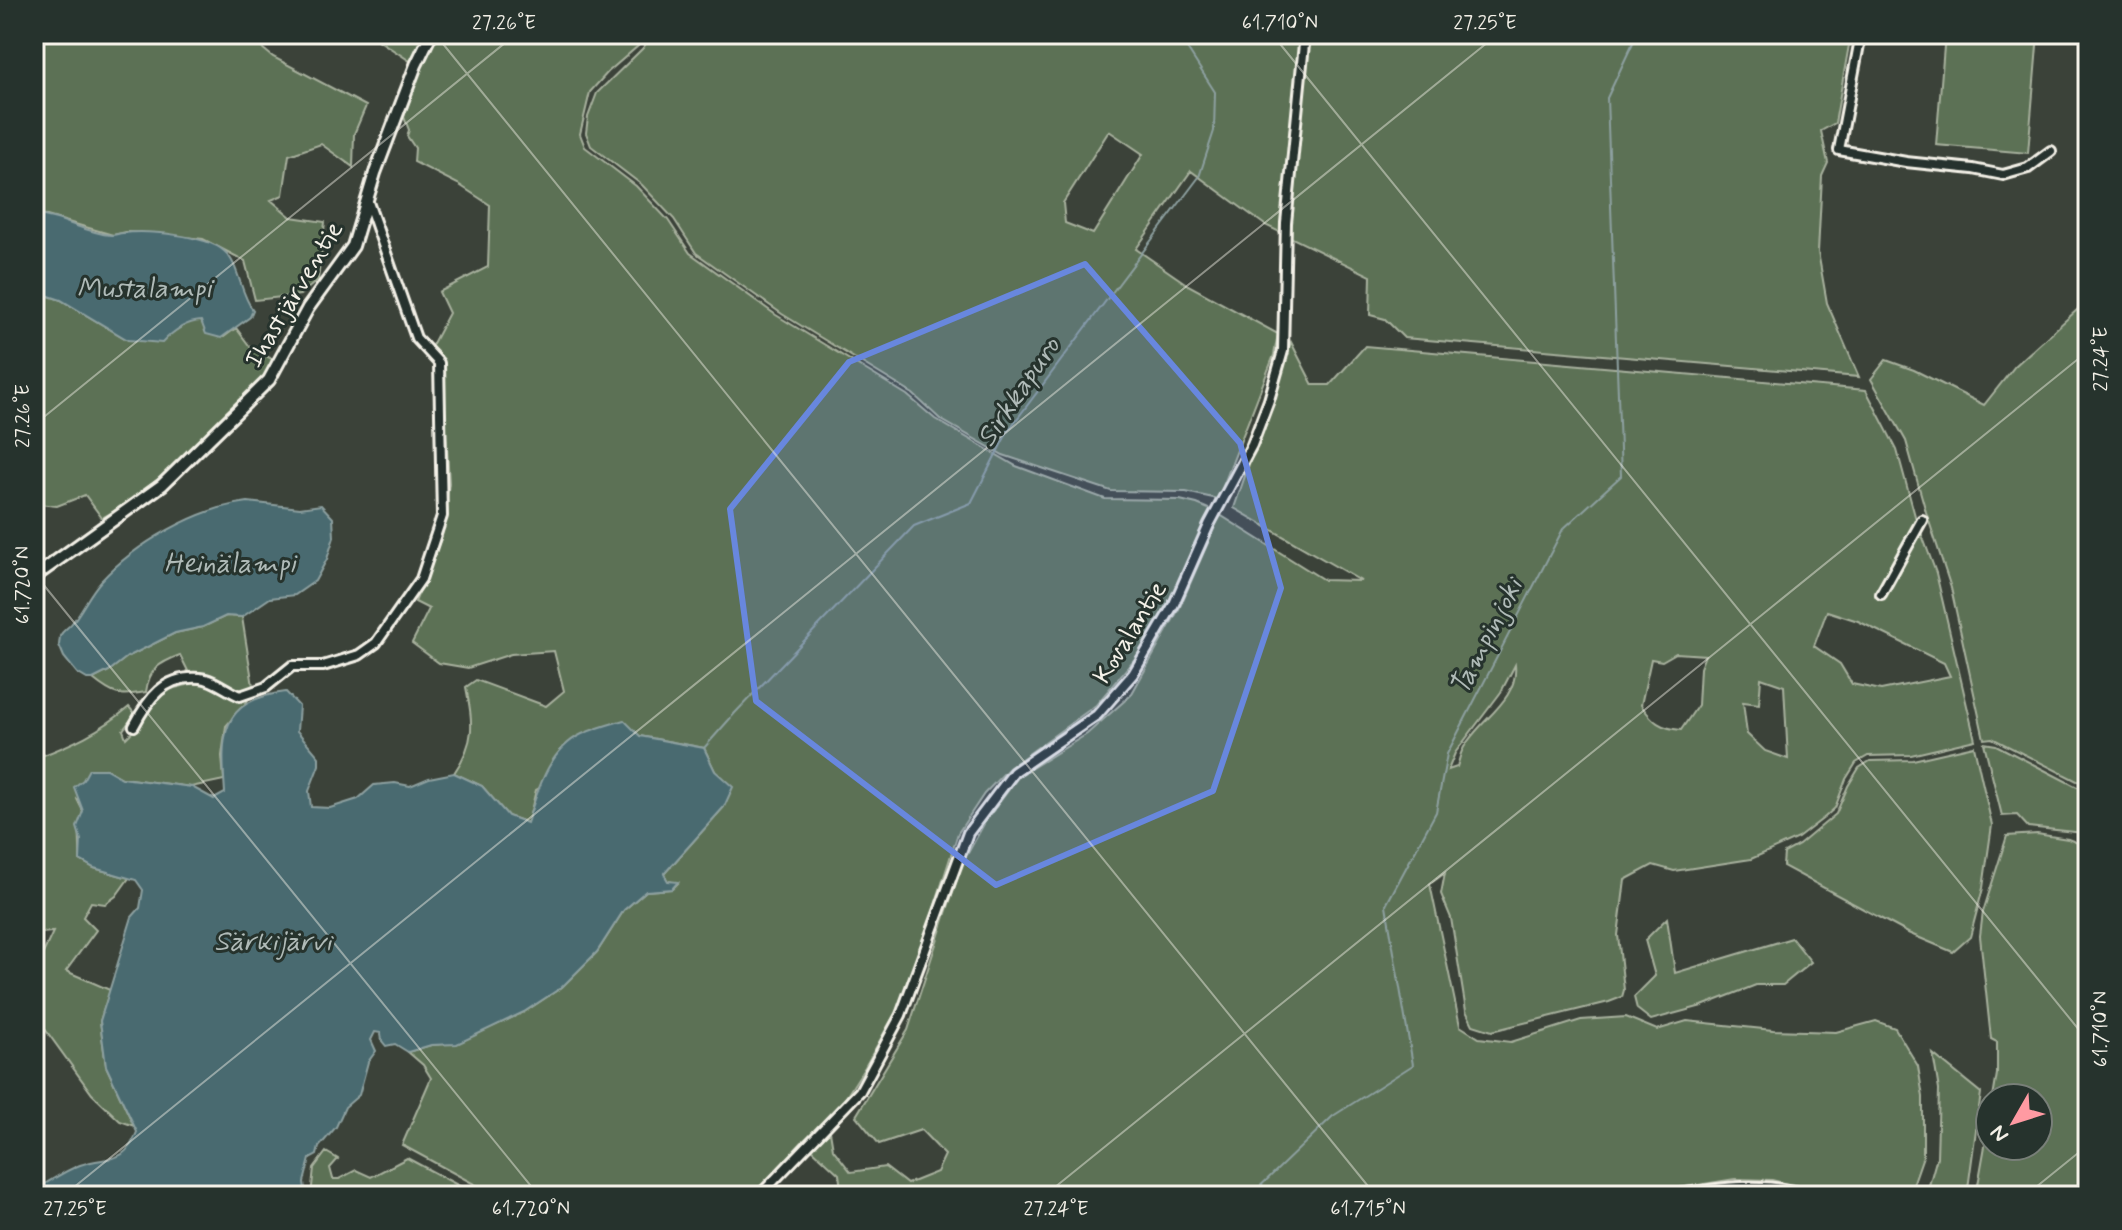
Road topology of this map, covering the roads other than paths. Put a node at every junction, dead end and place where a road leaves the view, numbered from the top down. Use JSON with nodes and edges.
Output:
{"nodes":[{"id":1,"x":431,"y":34,"type":"edge"},
{"id":2,"x":1305,"y":34,"type":"edge"},
{"id":3,"x":1861,"y":34,"type":"edge"},
{"id":4,"x":2051,"y":151,"type":"dead end"},
{"id":5,"x":368,"y":202,"type":"junction"},
{"id":6,"x":1922,"y":520,"type":"dead end"},
{"id":7,"x":34,"y":577,"type":"edge"},
{"id":8,"x":1881,"y":594,"type":"dead end"},
{"id":9,"x":134,"y":726,"type":"dead end"},
{"id":10,"x":759,"y":1196,"type":"edge"},
{"id":11,"x":1666,"y":1196,"type":"edge"},
{"id":12,"x":1813,"y":1196,"type":"edge"}],
"edges":[{"from":1,"to":5,"type":"street","name":"Ihastjärventie"},
{"from":2,"to":10,"type":"street","name":"Kovalantie"},
{"from":3,"to":4,"type":"street"},
{"from":5,"to":7,"type":"street","name":"Ihastjärventie"},
{"from":5,"to":9,"type":"street"},
{"from":6,"to":8,"type":"street"},
{"from":11,"to":12,"type":"street"}]}
